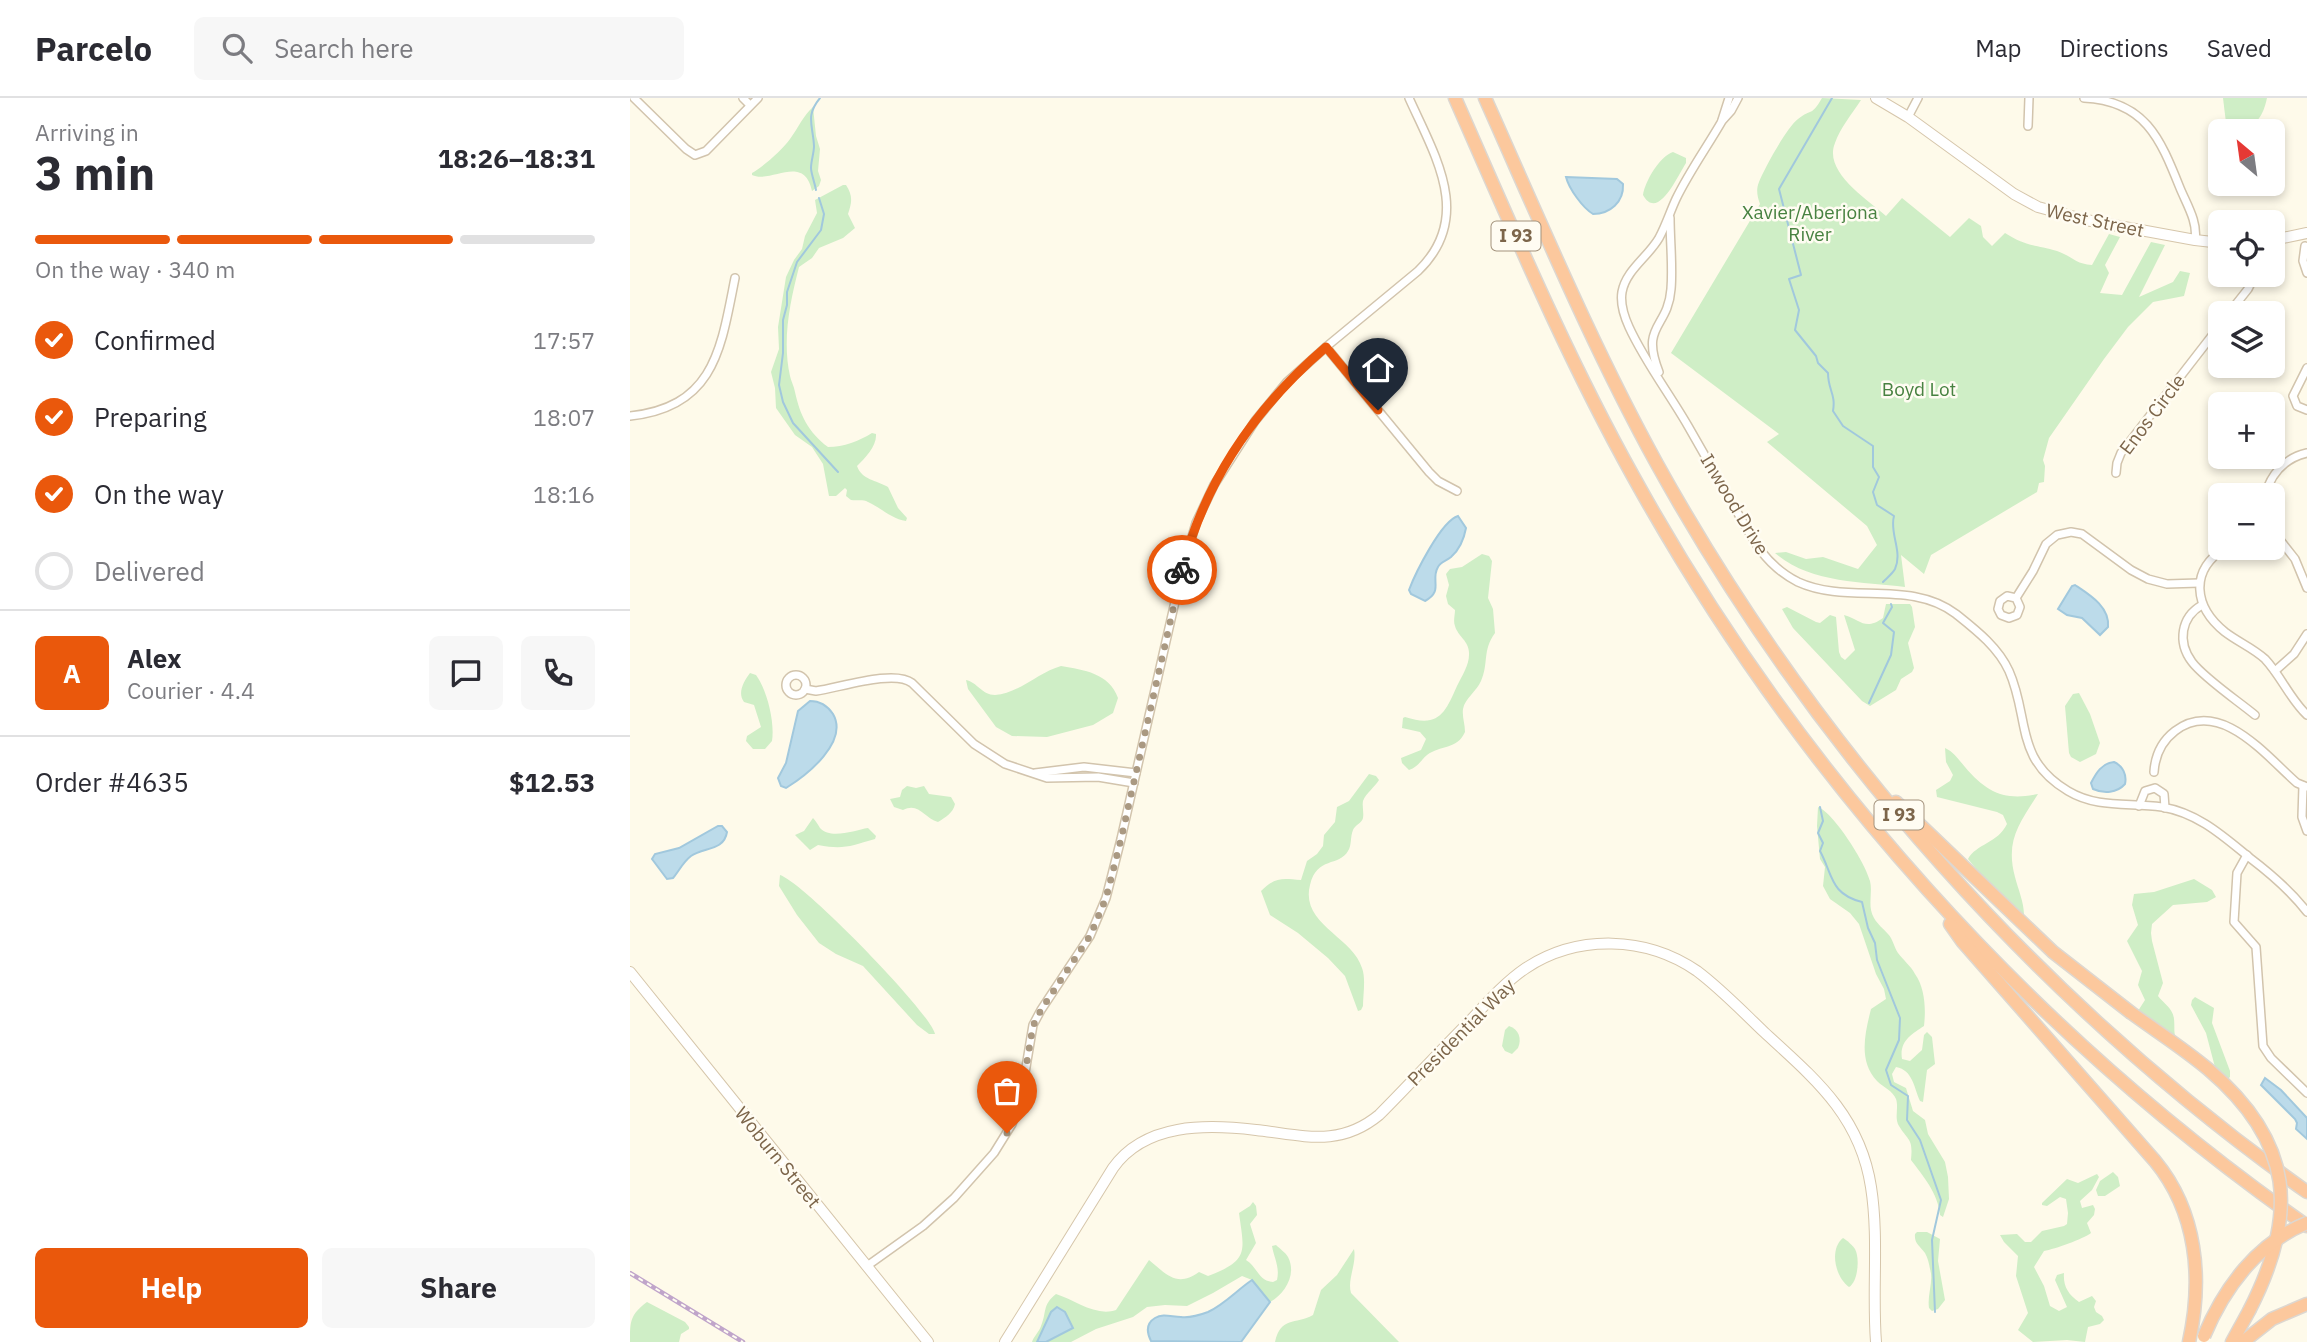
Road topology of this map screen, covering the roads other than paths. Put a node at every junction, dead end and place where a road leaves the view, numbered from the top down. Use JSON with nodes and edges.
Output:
{"nodes":[{"id":1,"x":634,"y":98,"type":"edge"},
{"id":2,"x":743,"y":98,"type":"edge"},
{"id":3,"x":758,"y":98,"type":"edge"},
{"id":4,"x":1409,"y":98,"type":"edge"},
{"id":5,"x":1455,"y":98,"type":"edge"},
{"id":6,"x":1485,"y":98,"type":"edge"},
{"id":7,"x":1729,"y":98,"type":"edge"},
{"id":8,"x":1738,"y":98,"type":"edge"},
{"id":9,"x":1876,"y":98,"type":"edge"},
{"id":10,"x":1918,"y":98,"type":"edge"},
{"id":11,"x":2028,"y":98,"type":"edge"},
{"id":12,"x":2084,"y":98,"type":"edge"},
{"id":13,"x":750,"y":105,"type":"junction"},
{"id":14,"x":1908,"y":117,"type":"junction"},
{"id":15,"x":1722,"y":121,"type":"junction"},
{"id":16,"x":2028,"y":126,"type":"dead end"},
{"id":17,"x":1670,"y":214,"type":"junction"},
{"id":18,"x":2304,"y":234,"type":"edge"},
{"id":19,"x":2285,"y":238,"type":"edge"},
{"id":20,"x":2195,"y":240,"type":"junction"},
{"id":21,"x":2208,"y":242,"type":"edge"},
{"id":22,"x":2306,"y":247,"type":"edge"},
{"id":23,"x":2307,"y":274,"type":"edge"},
{"id":24,"x":735,"y":278,"type":"dead end"},
{"id":25,"x":2249,"y":287,"type":"edge"},
{"id":26,"x":2238,"y":301,"type":"edge"},
{"id":27,"x":2208,"y":341,"type":"edge"},
{"id":28,"x":1326,"y":347,"type":"junction"},
{"id":29,"x":2307,"y":368,"type":"edge"},
{"id":30,"x":1664,"y":385,"type":"junction"},
{"id":31,"x":2307,"y":410,"type":"edge"},
{"id":32,"x":630,"y":416,"type":"edge"},
{"id":33,"x":2307,"y":453,"type":"edge"},
{"id":34,"x":2116,"y":473,"type":"dead end"},
{"id":35,"x":2270,"y":483,"type":"edge"},
{"id":36,"x":1457,"y":491,"type":"dead end"},
{"id":37,"x":2285,"y":546,"type":"edge"},
{"id":38,"x":2210,"y":560,"type":"edge"},
{"id":39,"x":2199,"y":583,"type":"junction"},
{"id":40,"x":2307,"y":588,"type":"edge"},
{"id":41,"x":2015,"y":598,"type":"dead end"},
{"id":42,"x":2203,"y":606,"type":"junction"},
{"id":43,"x":2307,"y":634,"type":"edge"},
{"id":44,"x":2274,"y":671,"type":"junction"},
{"id":45,"x":805,"y":689,"type":"dead end"},
{"id":46,"x":2255,"y":715,"type":"dead end"},
{"id":47,"x":2307,"y":715,"type":"edge"},
{"id":48,"x":2154,"y":772,"type":"dead end"},
{"id":49,"x":1034,"y":773,"type":"junction"},
{"id":50,"x":1136,"y":773,"type":"junction"},
{"id":51,"x":1134,"y":783,"type":"junction"},
{"id":52,"x":1873,"y":783,"type":"junction"},
{"id":53,"x":2305,"y":787,"type":"edge"},
{"id":54,"x":2139,"y":806,"type":"junction"},
{"id":55,"x":2165,"y":808,"type":"junction"},
{"id":56,"x":2307,"y":831,"type":"edge"},
{"id":57,"x":2248,"y":855,"type":"junction"},
{"id":58,"x":1926,"y":889,"type":"junction"},
{"id":59,"x":2307,"y":912,"type":"edge"},
{"id":60,"x":630,"y":972,"type":"edge"},
{"id":61,"x":2307,"y":1093,"type":"edge"},
{"id":62,"x":2307,"y":1192,"type":"edge"},
{"id":63,"x":2307,"y":1225,"type":"edge"},
{"id":64,"x":867,"y":1266,"type":"junction"},
{"id":65,"x":2307,"y":1304,"type":"edge"},
{"id":66,"x":2202,"y":1339,"type":"edge"},
{"id":67,"x":928,"y":1342,"type":"edge"},
{"id":68,"x":1005,"y":1342,"type":"edge"},
{"id":69,"x":1874,"y":1342,"type":"edge"},
{"id":70,"x":2189,"y":1342,"type":"edge"},
{"id":71,"x":2232,"y":1342,"type":"edge"},
{"id":72,"x":2243,"y":1342,"type":"edge"}],
"edges":[{"from":1,"to":13,"type":"street"},
{"from":2,"to":13,"type":"street"},
{"from":3,"to":13,"type":"street"},
{"from":4,"to":28,"type":"street"},
{"from":5,"to":58,"type":"highway","number":"I 93"},
{"from":6,"to":52,"type":"highway","number":"I 93"},
{"from":7,"to":15,"type":"street","name":"Inwood Drive"},
{"from":8,"to":15,"type":"street","name":"Inwood Drive"},
{"from":9,"to":14,"type":"street","name":"West Street"},
{"from":10,"to":14,"type":"street"},
{"from":11,"to":16,"type":"street"},
{"from":12,"to":20,"type":"street"},
{"from":14,"to":20,"type":"street","name":"West Street"},
{"from":15,"to":17,"type":"street","name":"Inwood Drive"},
{"from":17,"to":30,"type":"street","name":"Inwood Drive"},
{"from":17,"to":30,"type":"street","name":"Inwood Drive"},
{"from":18,"to":19,"type":"street"},
{"from":18,"to":22,"type":"street"},
{"from":20,"to":21,"type":"street","name":"West Street"},
{"from":22,"to":23,"type":"street"},
{"from":24,"to":32,"type":"street"},
{"from":25,"to":26,"type":"street"},
{"from":27,"to":34,"type":"street","name":"Enos Circle"},
{"from":28,"to":36,"type":"street"},
{"from":28,"to":50,"type":"street"},
{"from":29,"to":31,"type":"street"},
{"from":30,"to":54,"type":"street","name":"Inwood Drive"},
{"from":33,"to":35,"type":"street"},
{"from":37,"to":40,"type":"street"},
{"from":38,"to":39,"type":"street"},
{"from":39,"to":41,"type":"street"},
{"from":39,"to":42,"type":"street"},
{"from":42,"to":44,"type":"street"},
{"from":42,"to":46,"type":"street"},
{"from":43,"to":44,"type":"street"},
{"from":44,"to":47,"type":"street"},
{"from":45,"to":49,"type":"street"},
{"from":48,"to":53,"type":"street"},
{"from":49,"to":50,"type":"street"},
{"from":49,"to":51,"type":"street"},
{"from":50,"to":51,"type":"street"},
{"from":51,"to":64,"type":"street"},
{"from":52,"to":62,"type":"highway","number":"I 93"},
{"from":52,"to":71,"type":"highway","bridge":true},
{"from":53,"to":56,"type":"street"},
{"from":54,"to":55,"type":"street","name":"Inwood Drive"},
{"from":54,"to":55,"type":"street","name":"Inwood Drive"},
{"from":55,"to":57,"type":"street","name":"Inwood Drive"},
{"from":57,"to":59,"type":"street","name":"Inwood Drive"},
{"from":57,"to":61,"type":"street"},
{"from":58,"to":63,"type":"highway","number":"I 93"},
{"from":58,"to":70,"type":"highway"},
{"from":60,"to":64,"type":"street","name":"Woburn Street"},
{"from":63,"to":66,"type":"highway","bridge":true},
{"from":64,"to":67,"type":"street","name":"Woburn Street"},
{"from":65,"to":72,"type":"highway"},
{"from":68,"to":69,"type":"street","name":"Presidential Way"}]}
